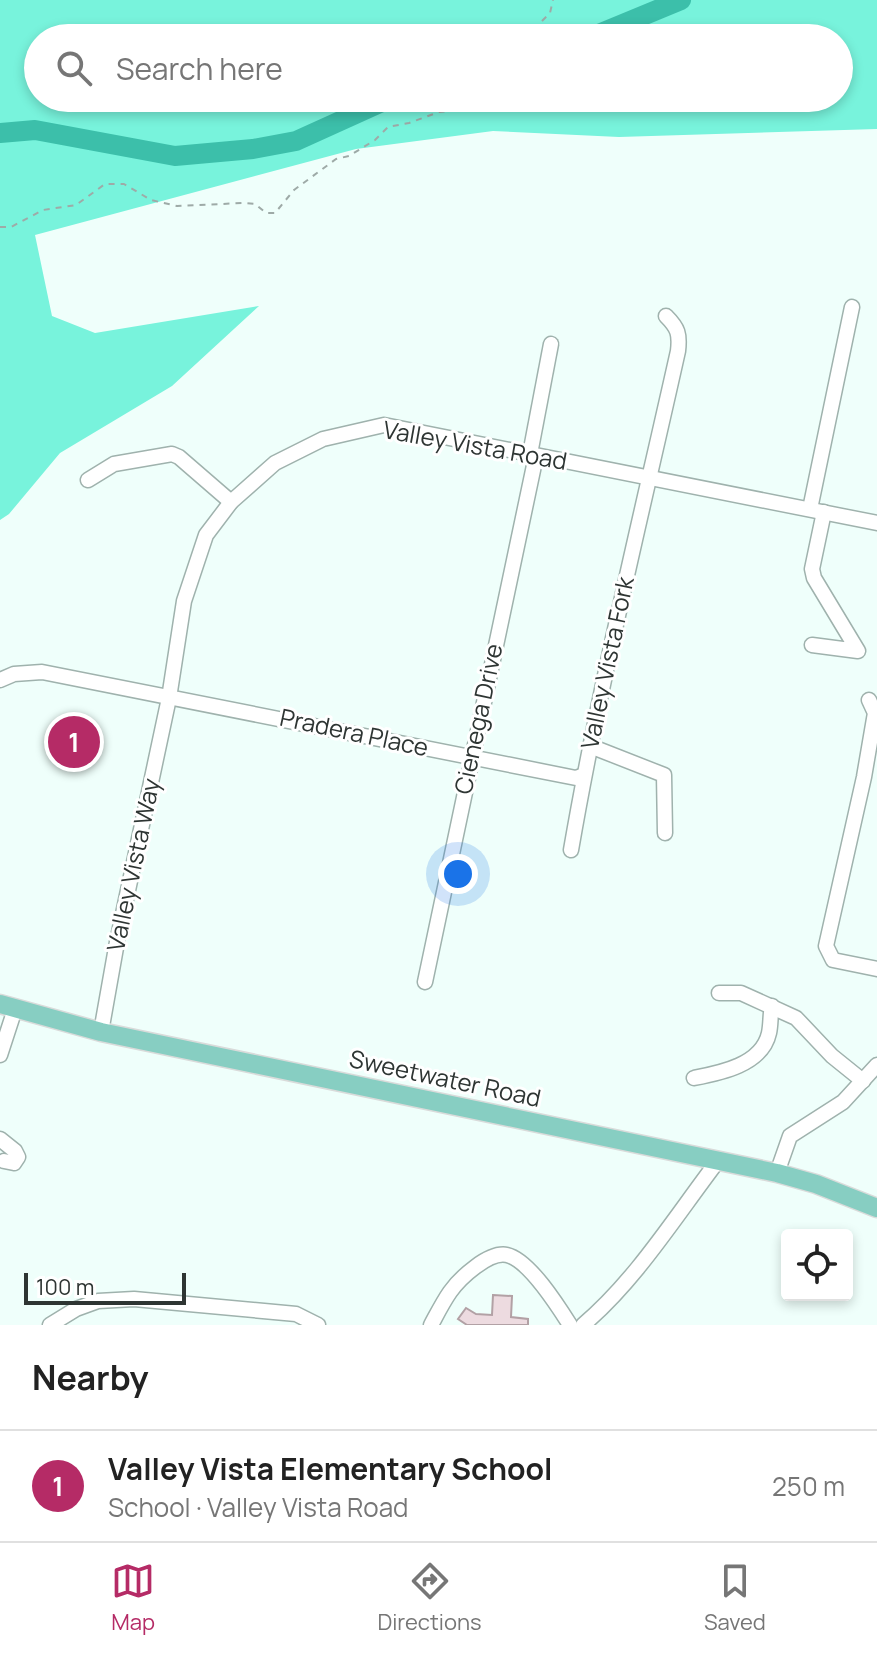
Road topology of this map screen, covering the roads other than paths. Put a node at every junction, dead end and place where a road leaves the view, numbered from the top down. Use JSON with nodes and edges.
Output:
{"nodes":[{"id":1,"x":852,"y":307,"type":"dead end"},
{"id":2,"x":666,"y":316,"type":"dead end"},
{"id":3,"x":551,"y":344,"type":"dead end"},
{"id":4,"x":533,"y":455,"type":"junction"},
{"id":5,"x":647,"y":477,"type":"junction"},
{"id":6,"x":88,"y":480,"type":"dead end"},
{"id":7,"x":231,"y":502,"type":"junction"},
{"id":8,"x":817,"y":511,"type":"junction"},
{"id":9,"x":877,"y":523,"type":"edge"},
{"id":10,"x":812,"y":645,"type":"dead end"},
{"id":11,"x":0,"y":680,"type":"edge"},
{"id":12,"x":169,"y":698,"type":"junction"},
{"id":13,"x":869,"y":700,"type":"dead end"},
{"id":14,"x":590,"y":746,"type":"junction"},
{"id":15,"x":471,"y":757,"type":"junction"},
{"id":16,"x":584,"y":775,"type":"junction"},
{"id":17,"x":665,"y":833,"type":"dead end"},
{"id":18,"x":571,"y":850,"type":"dead end"},
{"id":19,"x":877,"y":969,"type":"edge"},
{"id":20,"x":425,"y":982,"type":"dead end"},
{"id":21,"x":719,"y":993,"type":"dead end"},
{"id":22,"x":7,"y":1006,"type":"edge"},
{"id":23,"x":772,"y":1006,"type":"junction"},
{"id":24,"x":101,"y":1032,"type":"junction"},
{"id":25,"x":0,"y":1054,"type":"edge"},
{"id":26,"x":877,"y":1065,"type":"edge"},
{"id":27,"x":694,"y":1078,"type":"dead end"},
{"id":28,"x":863,"y":1081,"type":"junction"},
{"id":29,"x":0,"y":1139,"type":"edge"},
{"id":30,"x":4,"y":1161,"type":"dead end"},
{"id":31,"x":717,"y":1162,"type":"junction"},
{"id":32,"x":777,"y":1173,"type":"junction"},
{"id":33,"x":877,"y":1208,"type":"edge"},
{"id":34,"x":50,"y":1325,"type":"edge"},
{"id":35,"x":318,"y":1325,"type":"edge"},
{"id":36,"x":431,"y":1325,"type":"edge"},
{"id":37,"x":570,"y":1325,"type":"edge"},
{"id":38,"x":583,"y":1325,"type":"edge"}],
"edges":[{"from":1,"to":8,"type":"street"},
{"from":2,"to":5,"type":"street","name":"Valley Vista Fork"},
{"from":3,"to":4,"type":"street","name":"Cienega Drive"},
{"from":4,"to":5,"type":"street","name":"Valley Vista Road"},
{"from":4,"to":7,"type":"street","name":"Valley Vista Road"},
{"from":4,"to":15,"type":"street","name":"Cienega Drive"},
{"from":5,"to":8,"type":"street","name":"Valley Vista Road"},
{"from":5,"to":14,"type":"street","name":"Valley Vista Fork"},
{"from":6,"to":7,"type":"street"},
{"from":7,"to":12,"type":"street","name":"Valley Vista Road"},
{"from":8,"to":9,"type":"street","name":"Valley Vista Road"},
{"from":8,"to":10,"type":"street"},
{"from":11,"to":12,"type":"street"},
{"from":12,"to":15,"type":"street","name":"Pradera Place"},
{"from":12,"to":24,"type":"street","name":"Valley Vista Way"},
{"from":13,"to":19,"type":"street"},
{"from":14,"to":16,"type":"street","name":"Valley Vista Fork"},
{"from":14,"to":17,"type":"street"},
{"from":15,"to":16,"type":"street","name":"Pradera Place"},
{"from":15,"to":20,"type":"street","name":"Cienega Drive"},
{"from":16,"to":18,"type":"street","name":"Valley Vista Fork"},
{"from":21,"to":23,"type":"street"},
{"from":22,"to":24,"type":"main road","name":"Sweetwater Road"},
{"from":22,"to":25,"type":"street"},
{"from":23,"to":27,"type":"street"},
{"from":23,"to":28,"type":"street"},
{"from":24,"to":31,"type":"main road","name":"Sweetwater Road"},
{"from":26,"to":28,"type":"street"},
{"from":28,"to":32,"type":"street"},
{"from":29,"to":30,"type":"street"},
{"from":31,"to":32,"type":"main road","name":"Sweetwater Road"},
{"from":31,"to":38,"type":"street"},
{"from":32,"to":33,"type":"main road","name":"Sweetwater Road"},
{"from":34,"to":35,"type":"street"},
{"from":36,"to":37,"type":"street"}]}
